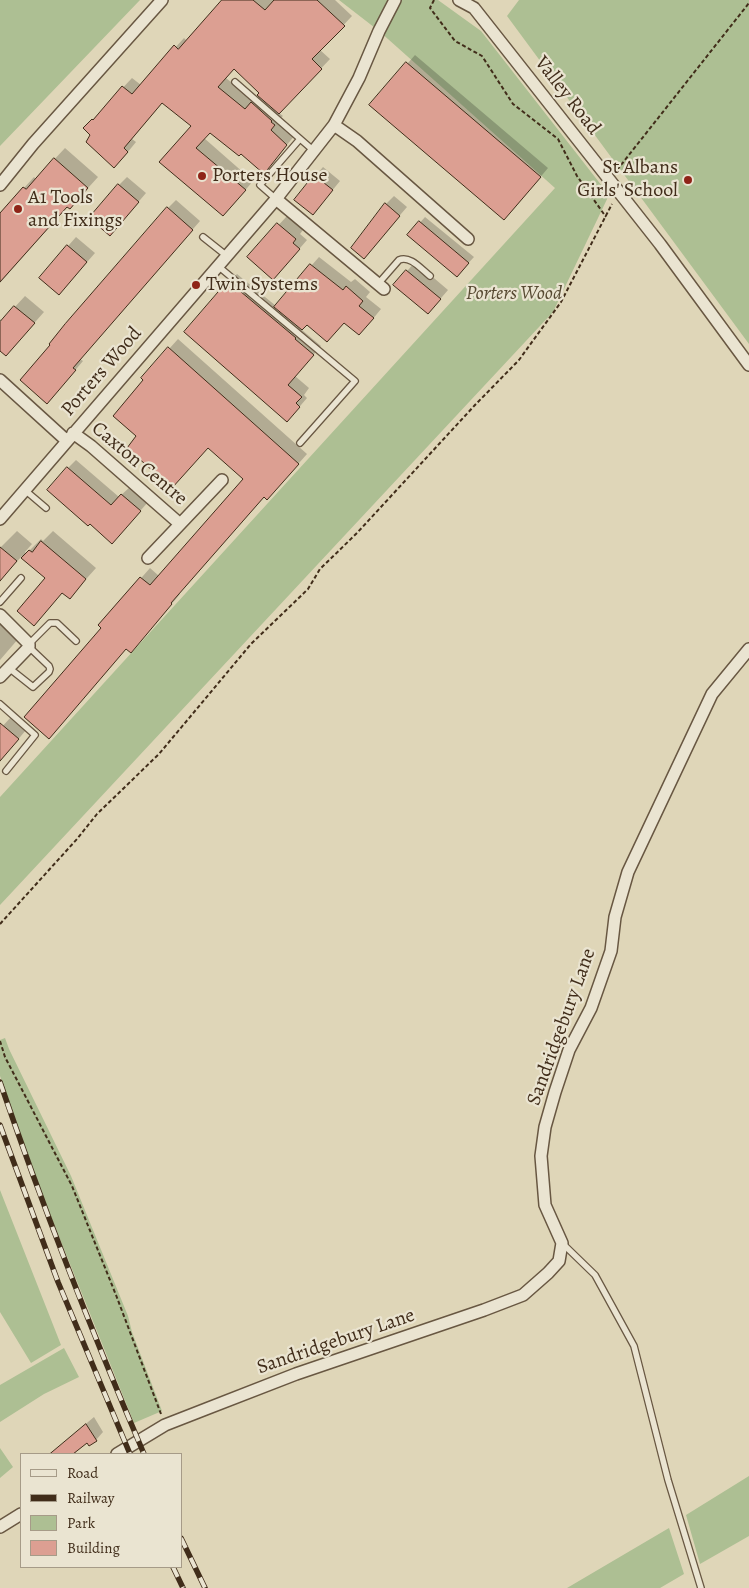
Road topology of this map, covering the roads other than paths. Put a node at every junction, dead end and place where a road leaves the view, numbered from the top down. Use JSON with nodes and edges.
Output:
{"nodes":[{"id":1,"x":162,"y":0,"type":"edge"},
{"id":2,"x":395,"y":0,"type":"edge"},
{"id":3,"x":459,"y":0,"type":"edge"},
{"id":4,"x":477,"y":4,"type":"edge"},
{"id":5,"x":235,"y":82,"type":"dead end"},
{"id":6,"x":334,"y":124,"type":"junction"},
{"id":7,"x":300,"y":139,"type":"junction"},
{"id":8,"x":314,"y":151,"type":"junction"},
{"id":9,"x":0,"y":185,"type":"edge"},
{"id":10,"x":276,"y":199,"type":"junction"},
{"id":11,"x":203,"y":237,"type":"dead end"},
{"id":12,"x":468,"y":239,"type":"dead end"},
{"id":13,"x":227,"y":256,"type":"junction"},
{"id":14,"x":218,"y":266,"type":"junction"},
{"id":15,"x":430,"y":276,"type":"dead end"},
{"id":16,"x":381,"y":286,"type":"joint"},
{"id":17,"x":749,"y":365,"type":"edge"},
{"id":18,"x":0,"y":380,"type":"edge"},
{"id":19,"x":70,"y":437,"type":"junction"},
{"id":20,"x":300,"y":442,"type":"dead end"},
{"id":21,"x":222,"y":480,"type":"dead end"},
{"id":22,"x":26,"y":491,"type":"junction"},
{"id":23,"x":46,"y":508,"type":"dead end"},
{"id":24,"x":0,"y":519,"type":"edge"},
{"id":25,"x":180,"y":524,"type":"junction"},
{"id":26,"x":148,"y":558,"type":"dead end"},
{"id":27,"x":21,"y":578,"type":"dead end"},
{"id":28,"x":0,"y":602,"type":"edge"},
{"id":29,"x":0,"y":614,"type":"edge"},
{"id":30,"x":76,"y":641,"type":"dead end"},
{"id":31,"x":29,"y":645,"type":"junction"},
{"id":32,"x":749,"y":649,"type":"edge"},
{"id":33,"x":9,"y":668,"type":"junction"},
{"id":34,"x":0,"y":677,"type":"edge"},
{"id":35,"x":0,"y":704,"type":"edge"},
{"id":36,"x":6,"y":771,"type":"dead end"},
{"id":37,"x":562,"y":1243,"type":"junction"},
{"id":38,"x":120,"y":1453,"type":"edge"},
{"id":39,"x":20,"y":1515,"type":"edge"},
{"id":40,"x":0,"y":1527,"type":"edge"},
{"id":41,"x":701,"y":1588,"type":"edge"}],
"edges":[{"from":1,"to":9,"type":"street"},
{"from":2,"to":6,"type":"street","name":"Porters Wood"},
{"from":3,"to":4,"type":"street","name":"Valley Road"},
{"from":4,"to":17,"type":"street","name":"Valley Road"},
{"from":5,"to":7,"type":"lane"},
{"from":6,"to":8,"type":"street","name":"Porters Wood"},
{"from":6,"to":12,"type":"street"},
{"from":7,"to":8,"type":"lane"},
{"from":7,"to":10,"type":"lane"},
{"from":8,"to":10,"type":"street","name":"Porters Wood"},
{"from":10,"to":13,"type":"street","name":"Porters Wood"},
{"from":10,"to":16,"type":"street"},
{"from":11,"to":13,"type":"lane"},
{"from":13,"to":14,"type":"street","name":"Porters Wood"},
{"from":14,"to":19,"type":"street","name":"Porters Wood"},
{"from":14,"to":20,"type":"lane"},
{"from":15,"to":16,"type":"lane"},
{"from":18,"to":19,"type":"street","name":"Caxton Centre"},
{"from":19,"to":22,"type":"street","name":"Porters Wood"},
{"from":19,"to":25,"type":"street","name":"Caxton Centre"},
{"from":21,"to":25,"type":"street","name":"Caxton Centre"},
{"from":22,"to":23,"type":"lane"},
{"from":22,"to":24,"type":"street","name":"Porters Wood"},
{"from":25,"to":26,"type":"street","name":"Caxton Centre"},
{"from":27,"to":28,"type":"lane"},
{"from":29,"to":31,"type":"street"},
{"from":30,"to":31,"type":"lane"},
{"from":31,"to":33,"type":"street"},
{"from":31,"to":33,"type":"lane"},
{"from":32,"to":37,"type":"street","name":"Sandridgebury Lane"},
{"from":33,"to":34,"type":"street"},
{"from":35,"to":36,"type":"lane"},
{"from":37,"to":38,"type":"street","name":"Sandridgebury Lane"},
{"from":37,"to":41,"type":"lane"},
{"from":39,"to":40,"type":"street"}]}
